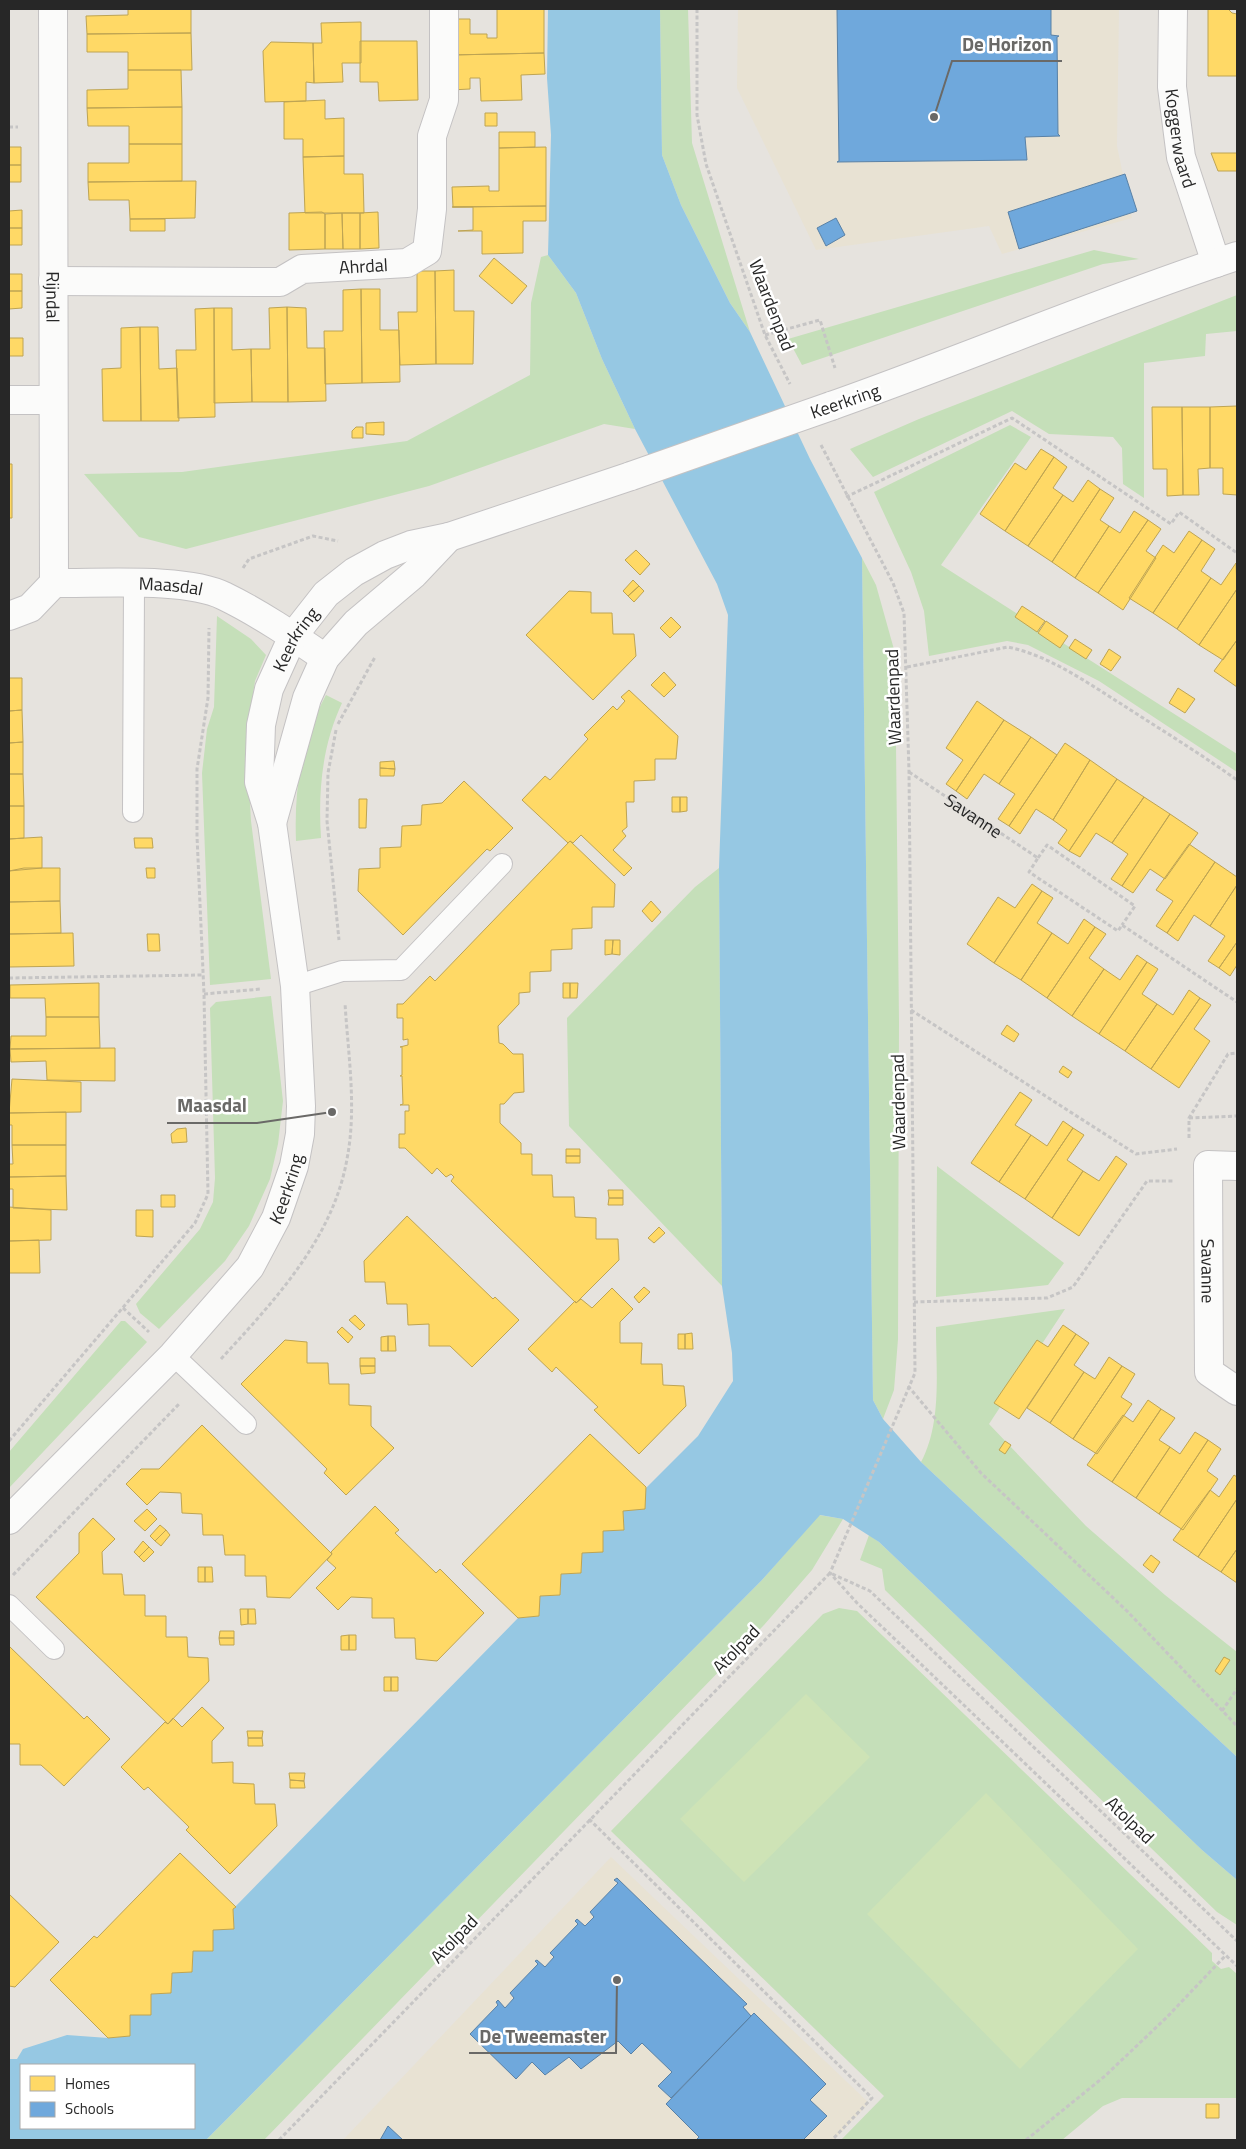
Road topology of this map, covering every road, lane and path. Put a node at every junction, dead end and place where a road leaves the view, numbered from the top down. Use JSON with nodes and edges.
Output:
{"nodes":[{"id":1,"x":53,"y":9,"type":"edge"},
{"id":2,"x":444,"y":9,"type":"edge"},
{"id":3,"x":697,"y":9,"type":"edge"},
{"id":4,"x":1172,"y":9,"type":"edge"},
{"id":5,"x":1226,"y":259,"type":"edge"},
{"id":6,"x":53,"y":281,"type":"junction"},
{"id":7,"x":765,"y":335,"type":"junction"},
{"id":8,"x":835,"y":369,"type":"dead end"},
{"id":9,"x":791,"y":386,"type":"dead end"},
{"id":10,"x":9,"y":400,"type":"edge"},
{"id":11,"x":53,"y":400,"type":"junction"},
{"id":12,"x":816,"y":437,"type":"dead end"},
{"id":13,"x":846,"y":496,"type":"junction"},
{"id":14,"x":449,"y":537,"type":"junction"},
{"id":15,"x":1237,"y":552,"type":"edge"},
{"id":16,"x":54,"y":584,"type":"junction"},
{"id":17,"x":134,"y":584,"type":"junction"},
{"id":18,"x":9,"y":616,"type":"edge"},
{"id":19,"x":293,"y":636,"type":"junction"},
{"id":20,"x":325,"y":658,"type":"junction"},
{"id":21,"x":907,"y":667,"type":"junction"},
{"id":22,"x":909,"y":771,"type":"junction"},
{"id":23,"x":1237,"y":780,"type":"edge"},
{"id":24,"x":133,"y":812,"type":"dead end"},
{"id":25,"x":272,"y":823,"type":"junction"},
{"id":26,"x":1038,"y":858,"type":"junction"},
{"id":27,"x":502,"y":864,"type":"dead end"},
{"id":28,"x":1122,"y":925,"type":"junction"},
{"id":29,"x":203,"y":975,"type":"dead end"},
{"id":30,"x":9,"y":978,"type":"edge"},
{"id":31,"x":295,"y":986,"type":"junction"},
{"id":32,"x":204,"y":994,"type":"dead end"},
{"id":33,"x":1237,"y":1002,"type":"edge"},
{"id":34,"x":910,"y":1010,"type":"junction"},
{"id":35,"x":1237,"y":1053,"type":"edge"},
{"id":36,"x":1237,"y":1116,"type":"edge"},
{"id":37,"x":1189,"y":1118,"type":"junction"},
{"id":38,"x":1188,"y":1140,"type":"dead end"},
{"id":39,"x":1180,"y":1149,"type":"dead end"},
{"id":40,"x":1237,"y":1166,"type":"edge"},
{"id":41,"x":1208,"y":1181,"type":"junction"},
{"id":42,"x":914,"y":1302,"type":"junction"},
{"id":43,"x":173,"y":1355,"type":"junction"},
{"id":44,"x":908,"y":1385,"type":"junction"},
{"id":45,"x":1237,"y":1391,"type":"edge"},
{"id":46,"x":246,"y":1424,"type":"dead end"},
{"id":47,"x":9,"y":1520,"type":"edge"},
{"id":48,"x":830,"y":1573,"type":"junction"},
{"id":49,"x":9,"y":1605,"type":"edge"},
{"id":50,"x":54,"y":1649,"type":"dead end"},
{"id":51,"x":1237,"y":1689,"type":"edge"},
{"id":52,"x":1222,"y":1711,"type":"junction"},
{"id":53,"x":1237,"y":1726,"type":"edge"},
{"id":54,"x":589,"y":1818,"type":"junction"},
{"id":55,"x":1237,"y":1941,"type":"edge"},
{"id":56,"x":1226,"y":1955,"type":"junction"},
{"id":57,"x":1237,"y":1966,"type":"edge"},
{"id":58,"x":279,"y":2140,"type":"edge"},
{"id":59,"x":832,"y":2140,"type":"edge"},
{"id":60,"x":1026,"y":2140,"type":"edge"}],
"edges":[{"from":1,"to":6,"type":"street","name":"Rijndal"},
{"from":2,"to":6,"type":"street","name":"Ahrdal"},
{"from":3,"to":7,"type":"path","name":"Waardenpad"},
{"from":4,"to":5,"type":"street","name":"Koggerwaard"},
{"from":5,"to":14,"type":"street","name":"Keerkring","bridge":true},
{"from":6,"to":11,"type":"street","name":"Rijndal"},
{"from":7,"to":8,"type":"path"},
{"from":7,"to":9,"type":"path","name":"Waardenpad"},
{"from":10,"to":11,"type":"street"},
{"from":11,"to":16,"type":"street","name":"Rijndal"},
{"from":12,"to":13,"type":"path","name":"Waardenpad"},
{"from":13,"to":15,"type":"path"},
{"from":13,"to":21,"type":"path","name":"Waardenpad"},
{"from":14,"to":19,"type":"street","name":"Keerkring"},
{"from":14,"to":20,"type":"street","name":"Keerkring"},
{"from":16,"to":17,"type":"street","name":"Maasdal"},
{"from":16,"to":18,"type":"street"},
{"from":17,"to":19,"type":"street","name":"Maasdal"},
{"from":17,"to":24,"type":"lane"},
{"from":19,"to":20,"type":"street","name":"Maasdal"},
{"from":19,"to":25,"type":"street","name":"Keerkring"},
{"from":20,"to":25,"type":"street","name":"Keerkring"},
{"from":21,"to":22,"type":"path","name":"Waardenpad"},
{"from":21,"to":23,"type":"path"},
{"from":22,"to":26,"type":"path","name":"Savanne"},
{"from":22,"to":34,"type":"path","name":"Waardenpad"},
{"from":25,"to":31,"type":"street","name":"Keerkring"},
{"from":26,"to":28,"type":"path"},
{"from":26,"to":28,"type":"path"},
{"from":27,"to":31,"type":"lane"},
{"from":28,"to":33,"type":"path"},
{"from":29,"to":30,"type":"path"},
{"from":31,"to":32,"type":"path"},
{"from":31,"to":43,"type":"street","name":"Keerkring"},
{"from":34,"to":39,"type":"path"},
{"from":34,"to":42,"type":"path","name":"Waardenpad"},
{"from":35,"to":37,"type":"path"},
{"from":36,"to":37,"type":"path"},
{"from":37,"to":38,"type":"path"},
{"from":40,"to":41,"type":"street"},
{"from":41,"to":42,"type":"path"},
{"from":41,"to":45,"type":"street","name":"Savanne"},
{"from":42,"to":44,"type":"path","name":"Waardenpad"},
{"from":43,"to":46,"type":"lane"},
{"from":43,"to":47,"type":"street","name":"Keerkring"},
{"from":44,"to":48,"type":"path","name":"Waardenpad"},
{"from":44,"to":52,"type":"path"},
{"from":48,"to":54,"type":"path","name":"Atolpad"},
{"from":48,"to":55,"type":"path","name":"Atolpad"},
{"from":48,"to":56,"type":"path"},
{"from":49,"to":50,"type":"lane"},
{"from":51,"to":52,"type":"path"},
{"from":52,"to":53,"type":"path"},
{"from":54,"to":58,"type":"path","name":"Atolpad"},
{"from":54,"to":59,"type":"path"},
{"from":56,"to":57,"type":"path"},
{"from":56,"to":60,"type":"path"}]}
